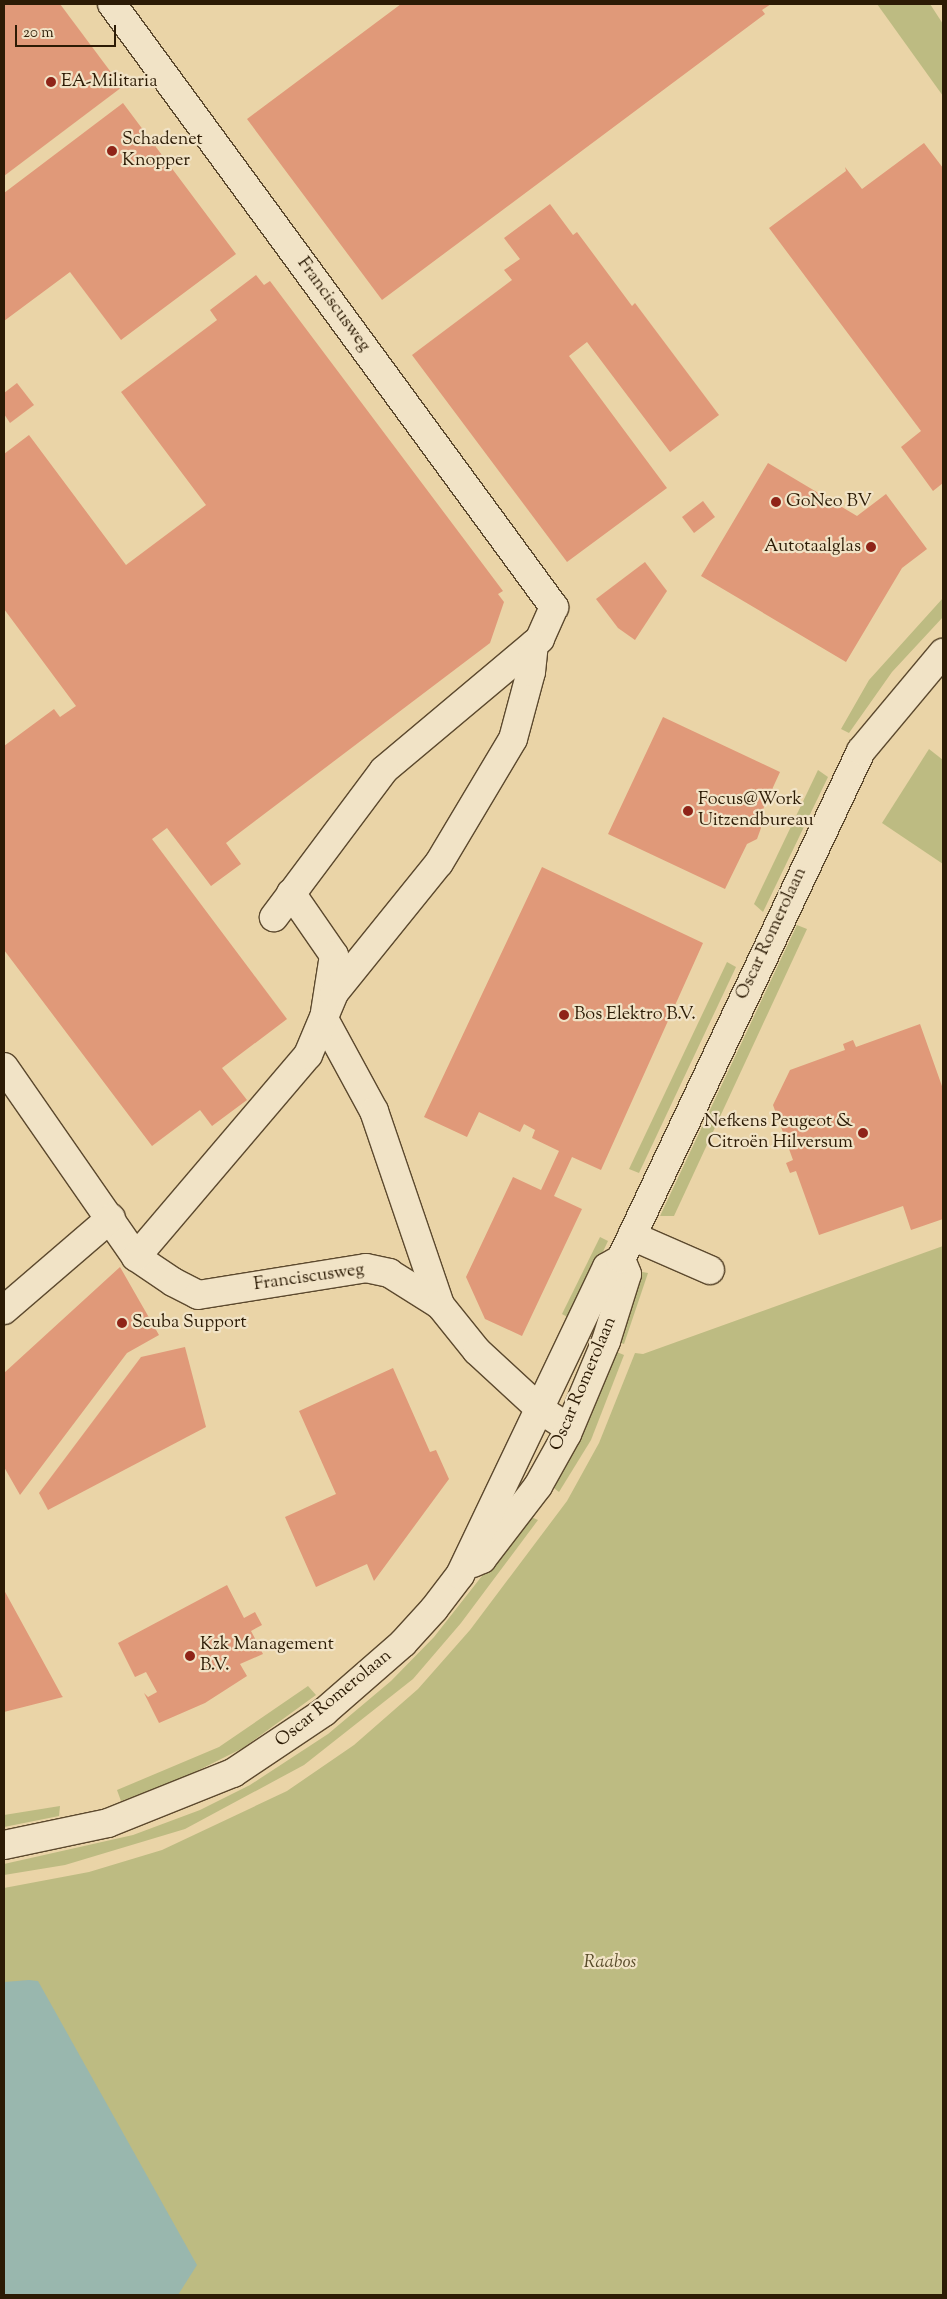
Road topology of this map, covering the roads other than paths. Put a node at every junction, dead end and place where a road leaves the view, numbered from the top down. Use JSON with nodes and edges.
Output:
{"nodes":[{"id":1,"x":112,"y":4,"type":"edge"},
{"id":2,"x":534,"y":644,"type":"junction"},
{"id":3,"x":943,"y":653,"type":"edge"},
{"id":4,"x":291,"y":893,"type":"junction"},
{"id":5,"x":274,"y":917,"type":"dead end"},
{"id":6,"x":324,"y":1018,"type":"junction"},
{"id":7,"x":4,"y":1067,"type":"edge"},
{"id":8,"x":111,"y":1218,"type":"junction"},
{"id":9,"x":627,"y":1248,"type":"junction"},
{"id":10,"x":136,"y":1257,"type":"junction"},
{"id":11,"x":710,"y":1270,"type":"dead end"},
{"id":12,"x":440,"y":1305,"type":"junction"},
{"id":13,"x":4,"y":1310,"type":"edge"},
{"id":14,"x":541,"y":1410,"type":"junction"},
{"id":15,"x":569,"y":1428,"type":"junction"},
{"id":16,"x":464,"y":1567,"type":"junction"},
{"id":17,"x":4,"y":1845,"type":"edge"}],
"edges":[{"from":1,"to":2,"type":"street","name":"Franciscusweg"},
{"from":2,"to":4,"type":"street"},
{"from":2,"to":6,"type":"street"},
{"from":3,"to":9,"type":"street","name":"Oscar Romerolaan"},
{"from":4,"to":5,"type":"street"},
{"from":4,"to":6,"type":"street"},
{"from":6,"to":10,"type":"street"},
{"from":6,"to":12,"type":"street"},
{"from":7,"to":8,"type":"street","name":"Franciscusweg"},
{"from":8,"to":10,"type":"street","name":"Franciscusweg"},
{"from":8,"to":13,"type":"street"},
{"from":9,"to":11,"type":"street"},
{"from":9,"to":14,"type":"street","name":"Oscar Romerolaan"},
{"from":9,"to":15,"type":"street","name":"Oscar Romerolaan"},
{"from":10,"to":12,"type":"street","name":"Franciscusweg"},
{"from":12,"to":14,"type":"street","name":"Franciscusweg"},
{"from":14,"to":15,"type":"street","name":"Franciscusweg"},
{"from":14,"to":16,"type":"street","name":"Oscar Romerolaan"},
{"from":15,"to":16,"type":"street","name":"Oscar Romerolaan"},
{"from":16,"to":17,"type":"street","name":"Oscar Romerolaan"}]}
